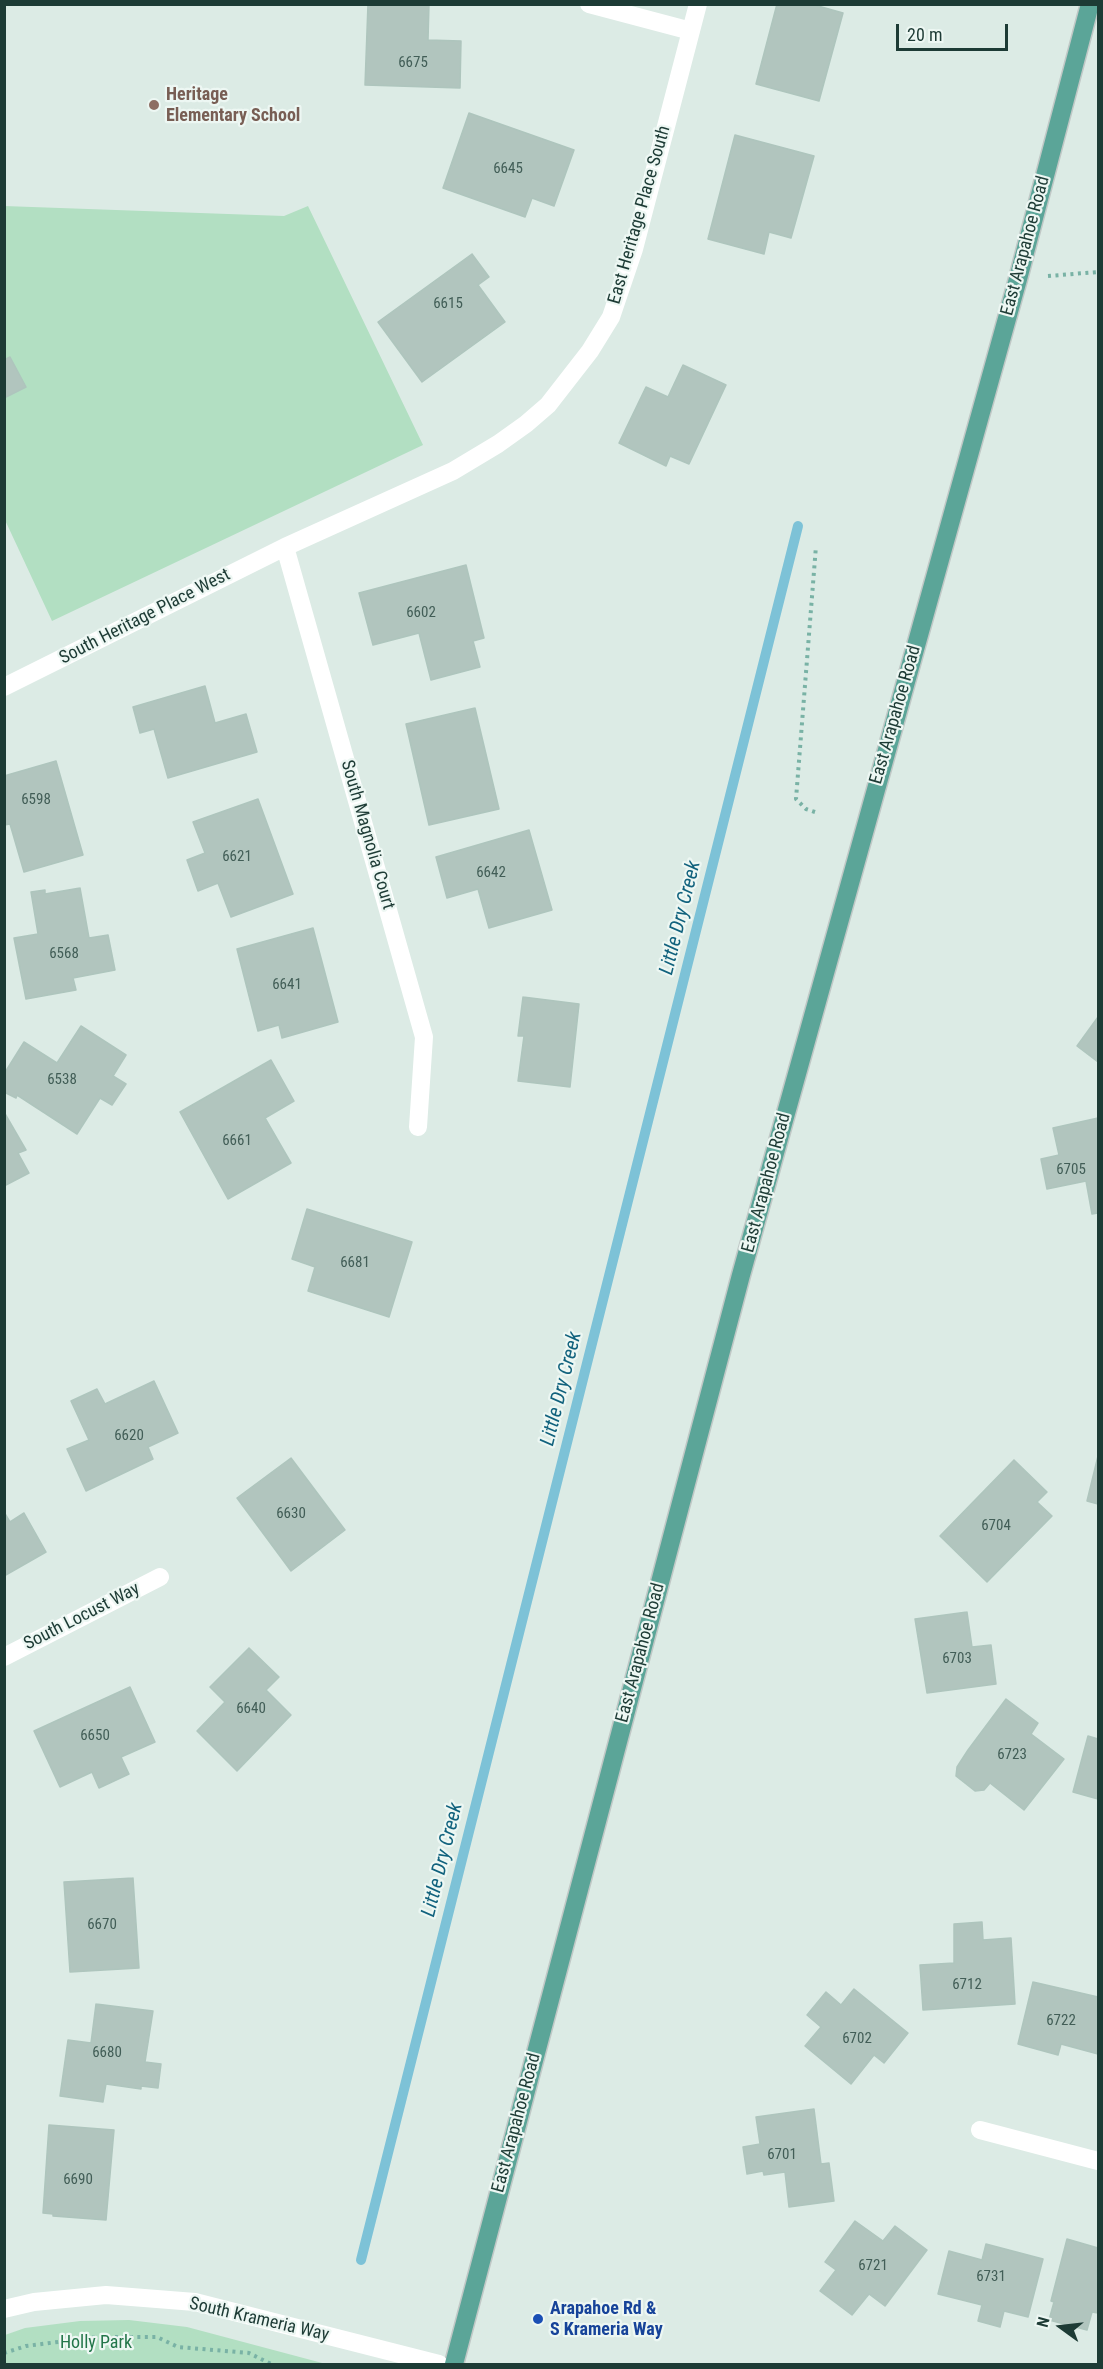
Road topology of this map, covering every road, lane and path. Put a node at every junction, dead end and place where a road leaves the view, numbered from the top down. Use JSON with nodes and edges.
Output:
{"nodes":[{"id":1,"x":589,"y":4,"type":"edge"},
{"id":2,"x":698,"y":4,"type":"edge"},
{"id":3,"x":1090,"y":4,"type":"edge"},
{"id":4,"x":691,"y":31,"type":"junction"},
{"id":5,"x":1098,"y":272,"type":"edge"},
{"id":6,"x":1018,"y":279,"type":"junction"},
{"id":7,"x":816,"y":546,"type":"dead end"},
{"id":8,"x":285,"y":547,"type":"junction"},
{"id":9,"x":4,"y":687,"type":"edge"},
{"id":10,"x":815,"y":812,"type":"dead end"},
{"id":11,"x":418,"y":1127,"type":"dead end"},
{"id":12,"x":160,"y":1577,"type":"dead end"},
{"id":13,"x":4,"y":1657,"type":"edge"},
{"id":14,"x":980,"y":2130,"type":"dead end"},
{"id":15,"x":1098,"y":2161,"type":"edge"},
{"id":16,"x":4,"y":2309,"type":"edge"},
{"id":17,"x":4,"y":2353,"type":"edge"},
{"id":18,"x":271,"y":2364,"type":"edge"},
{"id":19,"x":439,"y":2364,"type":"edge"},
{"id":20,"x":454,"y":2364,"type":"edge"}],
"edges":[{"from":1,"to":4,"type":"street"},
{"from":2,"to":4,"type":"street","name":"East Heritage Place South"},
{"from":3,"to":6,"type":"main road","name":"East Arapahoe Road"},
{"from":4,"to":8,"type":"street","name":"East Heritage Place South"},
{"from":5,"to":6,"type":"path"},
{"from":6,"to":20,"type":"main road","name":"East Arapahoe Road"},
{"from":7,"to":10,"type":"path"},
{"from":8,"to":9,"type":"street","name":"South Heritage Place West"},
{"from":8,"to":11,"type":"street","name":"South Magnolia Court"},
{"from":12,"to":13,"type":"street","name":"South Locust Way"},
{"from":14,"to":15,"type":"street"},
{"from":16,"to":19,"type":"street","name":"South Krameria Way"},
{"from":17,"to":18,"type":"path"}]}
